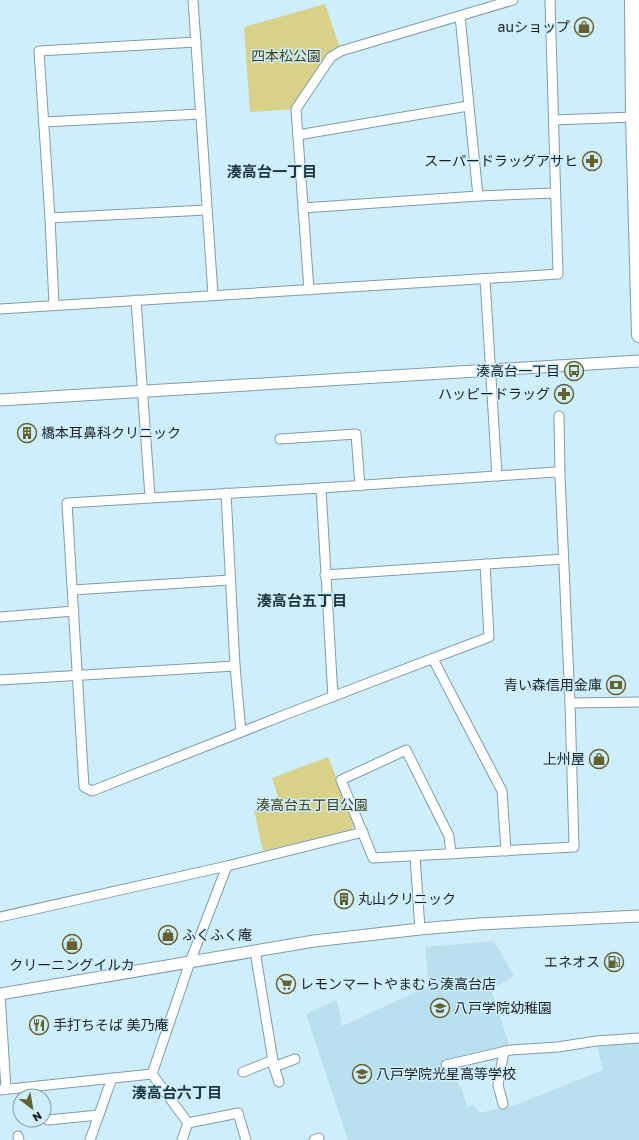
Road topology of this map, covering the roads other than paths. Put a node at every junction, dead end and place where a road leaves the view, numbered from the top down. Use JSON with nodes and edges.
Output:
{"nodes":[{"id":1,"x":193,"y":0,"type":"edge"},
{"id":2,"x":513,"y":0,"type":"edge"},
{"id":3,"x":550,"y":0,"type":"edge"},
{"id":4,"x":632,"y":0,"type":"edge"},
{"id":5,"x":460,"y":16,"type":"junction"},
{"id":6,"x":196,"y":42,"type":"junction"},
{"id":7,"x":468,"y":106,"type":"junction"},
{"id":8,"x":200,"y":114,"type":"junction"},
{"id":9,"x":633,"y":117,"type":"junction"},
{"id":10,"x":554,"y":120,"type":"junction"},
{"id":11,"x":44,"y":122,"type":"junction"},
{"id":12,"x":298,"y":135,"type":"junction"},
{"id":13,"x":555,"y":193,"type":"junction"},
{"id":14,"x":478,"y":196,"type":"junction"},
{"id":15,"x":303,"y":208,"type":"junction"},
{"id":16,"x":206,"y":210,"type":"junction"},
{"id":17,"x":50,"y":218,"type":"junction"},
{"id":18,"x":485,"y":279,"type":"junction"},
{"id":19,"x":308,"y":290,"type":"junction"},
{"id":20,"x":213,"y":295,"type":"junction"},
{"id":21,"x":136,"y":300,"type":"junction"},
{"id":22,"x":54,"y":305,"type":"junction"},
{"id":23,"x":0,"y":309,"type":"edge"},
{"id":24,"x":639,"y":335,"type":"edge"},
{"id":25,"x":639,"y":361,"type":"edge"},
{"id":26,"x":491,"y":370,"type":"junction"},
{"id":27,"x":143,"y":392,"type":"junction"},
{"id":28,"x":0,"y":400,"type":"edge"},
{"id":29,"x":559,"y":416,"type":"dead end"},
{"id":30,"x":280,"y":439,"type":"dead end"},
{"id":31,"x":497,"y":476,"type":"junction"},
{"id":32,"x":560,"y":476,"type":"junction"},
{"id":33,"x":360,"y":486,"type":"junction"},
{"id":34,"x":321,"y":488,"type":"junction"},
{"id":35,"x":226,"y":493,"type":"junction"},
{"id":36,"x":150,"y":498,"type":"junction"},
{"id":37,"x":563,"y":559,"type":"junction"},
{"id":38,"x":485,"y":564,"type":"junction"},
{"id":39,"x":325,"y":575,"type":"junction"},
{"id":40,"x":230,"y":580,"type":"junction"},
{"id":41,"x":73,"y":590,"type":"junction"},
{"id":42,"x":74,"y":611,"type":"junction"},
{"id":43,"x":0,"y":617,"type":"edge"},
{"id":44,"x":433,"y":659,"type":"junction"},
{"id":45,"x":235,"y":666,"type":"junction"},
{"id":46,"x":77,"y":676,"type":"junction"},
{"id":47,"x":0,"y":680,"type":"edge"},
{"id":48,"x":333,"y":697,"type":"junction"},
{"id":49,"x":639,"y":702,"type":"edge"},
{"id":50,"x":570,"y":703,"type":"junction"},
{"id":51,"x":241,"y":732,"type":"junction"},
{"id":52,"x":363,"y":832,"type":"junction"},
{"id":53,"x":506,"y":851,"type":"junction"},
{"id":54,"x":451,"y":854,"type":"junction"},
{"id":55,"x":415,"y":856,"type":"junction"},
{"id":56,"x":227,"y":866,"type":"junction"},
{"id":57,"x":639,"y":916,"type":"edge"},
{"id":58,"x":0,"y":917,"type":"edge"},
{"id":59,"x":420,"y":929,"type":"junction"},
{"id":60,"x":255,"y":951,"type":"junction"},
{"id":61,"x":190,"y":962,"type":"junction"},
{"id":62,"x":0,"y":987,"type":"edge"},
{"id":63,"x":0,"y":994,"type":"edge"},
{"id":64,"x":639,"y":1038,"type":"edge"},
{"id":65,"x":504,"y":1051,"type":"junction"},
{"id":66,"x":295,"y":1059,"type":"dead end"},
{"id":67,"x":274,"y":1064,"type":"junction"},
{"id":68,"x":446,"y":1065,"type":"dead end"},
{"id":69,"x":243,"y":1072,"type":"dead end"},
{"id":70,"x":152,"y":1074,"type":"junction"},
{"id":71,"x":112,"y":1078,"type":"junction"},
{"id":72,"x":279,"y":1082,"type":"dead end"},
{"id":73,"x":3,"y":1090,"type":"edge"},
{"id":74,"x":503,"y":1104,"type":"dead end"},
{"id":75,"x":99,"y":1115,"type":"junction"},
{"id":76,"x":52,"y":1120,"type":"edge"},
{"id":77,"x":188,"y":1123,"type":"junction"},
{"id":78,"x":90,"y":1140,"type":"edge"},
{"id":79,"x":182,"y":1140,"type":"edge"},
{"id":80,"x":246,"y":1140,"type":"edge"}],
"edges":[{"from":1,"to":6,"type":"street"},
{"from":2,"to":5,"type":"street"},
{"from":3,"to":10,"type":"street"},
{"from":4,"to":9,"type":"main road"},
{"from":5,"to":7,"type":"street"},
{"from":5,"to":12,"type":"street"},
{"from":6,"to":8,"type":"street"},
{"from":6,"to":11,"type":"street"},
{"from":7,"to":12,"type":"street"},
{"from":7,"to":14,"type":"street"},
{"from":8,"to":11,"type":"street"},
{"from":8,"to":16,"type":"street"},
{"from":9,"to":10,"type":"street"},
{"from":9,"to":24,"type":"main road"},
{"from":10,"to":13,"type":"street"},
{"from":11,"to":17,"type":"street"},
{"from":12,"to":15,"type":"street"},
{"from":13,"to":14,"type":"street"},
{"from":13,"to":18,"type":"street"},
{"from":14,"to":15,"type":"street"},
{"from":15,"to":19,"type":"street"},
{"from":16,"to":17,"type":"street"},
{"from":16,"to":20,"type":"street"},
{"from":17,"to":22,"type":"street"},
{"from":18,"to":19,"type":"street"},
{"from":18,"to":26,"type":"street"},
{"from":19,"to":20,"type":"street"},
{"from":20,"to":21,"type":"street"},
{"from":21,"to":22,"type":"street"},
{"from":21,"to":27,"type":"street"},
{"from":22,"to":23,"type":"street"},
{"from":25,"to":26,"type":"street"},
{"from":26,"to":27,"type":"street"},
{"from":26,"to":31,"type":"street"},
{"from":27,"to":28,"type":"street"},
{"from":27,"to":36,"type":"street"},
{"from":29,"to":32,"type":"street"},
{"from":30,"to":33,"type":"street"},
{"from":31,"to":32,"type":"street"},
{"from":31,"to":33,"type":"street"},
{"from":32,"to":37,"type":"street"},
{"from":33,"to":34,"type":"street"},
{"from":34,"to":35,"type":"street"},
{"from":34,"to":39,"type":"street"},
{"from":35,"to":36,"type":"street"},
{"from":35,"to":40,"type":"street"},
{"from":36,"to":41,"type":"street"},
{"from":37,"to":38,"type":"street"},
{"from":37,"to":50,"type":"street"},
{"from":38,"to":39,"type":"street"},
{"from":38,"to":44,"type":"street"},
{"from":39,"to":48,"type":"street"},
{"from":40,"to":41,"type":"street"},
{"from":40,"to":45,"type":"street"},
{"from":41,"to":42,"type":"street"},
{"from":42,"to":43,"type":"street"},
{"from":42,"to":46,"type":"street"},
{"from":44,"to":48,"type":"street"},
{"from":44,"to":53,"type":"street"},
{"from":45,"to":46,"type":"street"},
{"from":45,"to":51,"type":"street"},
{"from":46,"to":47,"type":"street"},
{"from":46,"to":51,"type":"street"},
{"from":48,"to":51,"type":"street"},
{"from":49,"to":50,"type":"street"},
{"from":50,"to":53,"type":"street"},
{"from":52,"to":54,"type":"street"},
{"from":52,"to":55,"type":"street"},
{"from":52,"to":56,"type":"street"},
{"from":53,"to":54,"type":"street"},
{"from":54,"to":55,"type":"street"},
{"from":55,"to":59,"type":"street"},
{"from":56,"to":58,"type":"street"},
{"from":56,"to":61,"type":"street"},
{"from":57,"to":59,"type":"street"},
{"from":59,"to":60,"type":"street"},
{"from":60,"to":61,"type":"street"},
{"from":60,"to":67,"type":"street"},
{"from":61,"to":63,"type":"street"},
{"from":61,"to":70,"type":"street"},
{"from":62,"to":63,"type":"street"},
{"from":63,"to":73,"type":"street"},
{"from":64,"to":65,"type":"street"},
{"from":65,"to":68,"type":"street"},
{"from":65,"to":74,"type":"street"},
{"from":66,"to":67,"type":"street"},
{"from":67,"to":69,"type":"street"},
{"from":67,"to":72,"type":"street"},
{"from":70,"to":71,"type":"street"},
{"from":70,"to":77,"type":"street"},
{"from":71,"to":73,"type":"street"},
{"from":71,"to":75,"type":"street"},
{"from":75,"to":76,"type":"street"},
{"from":75,"to":78,"type":"street"},
{"from":77,"to":79,"type":"street"},
{"from":77,"to":80,"type":"street"}]}
